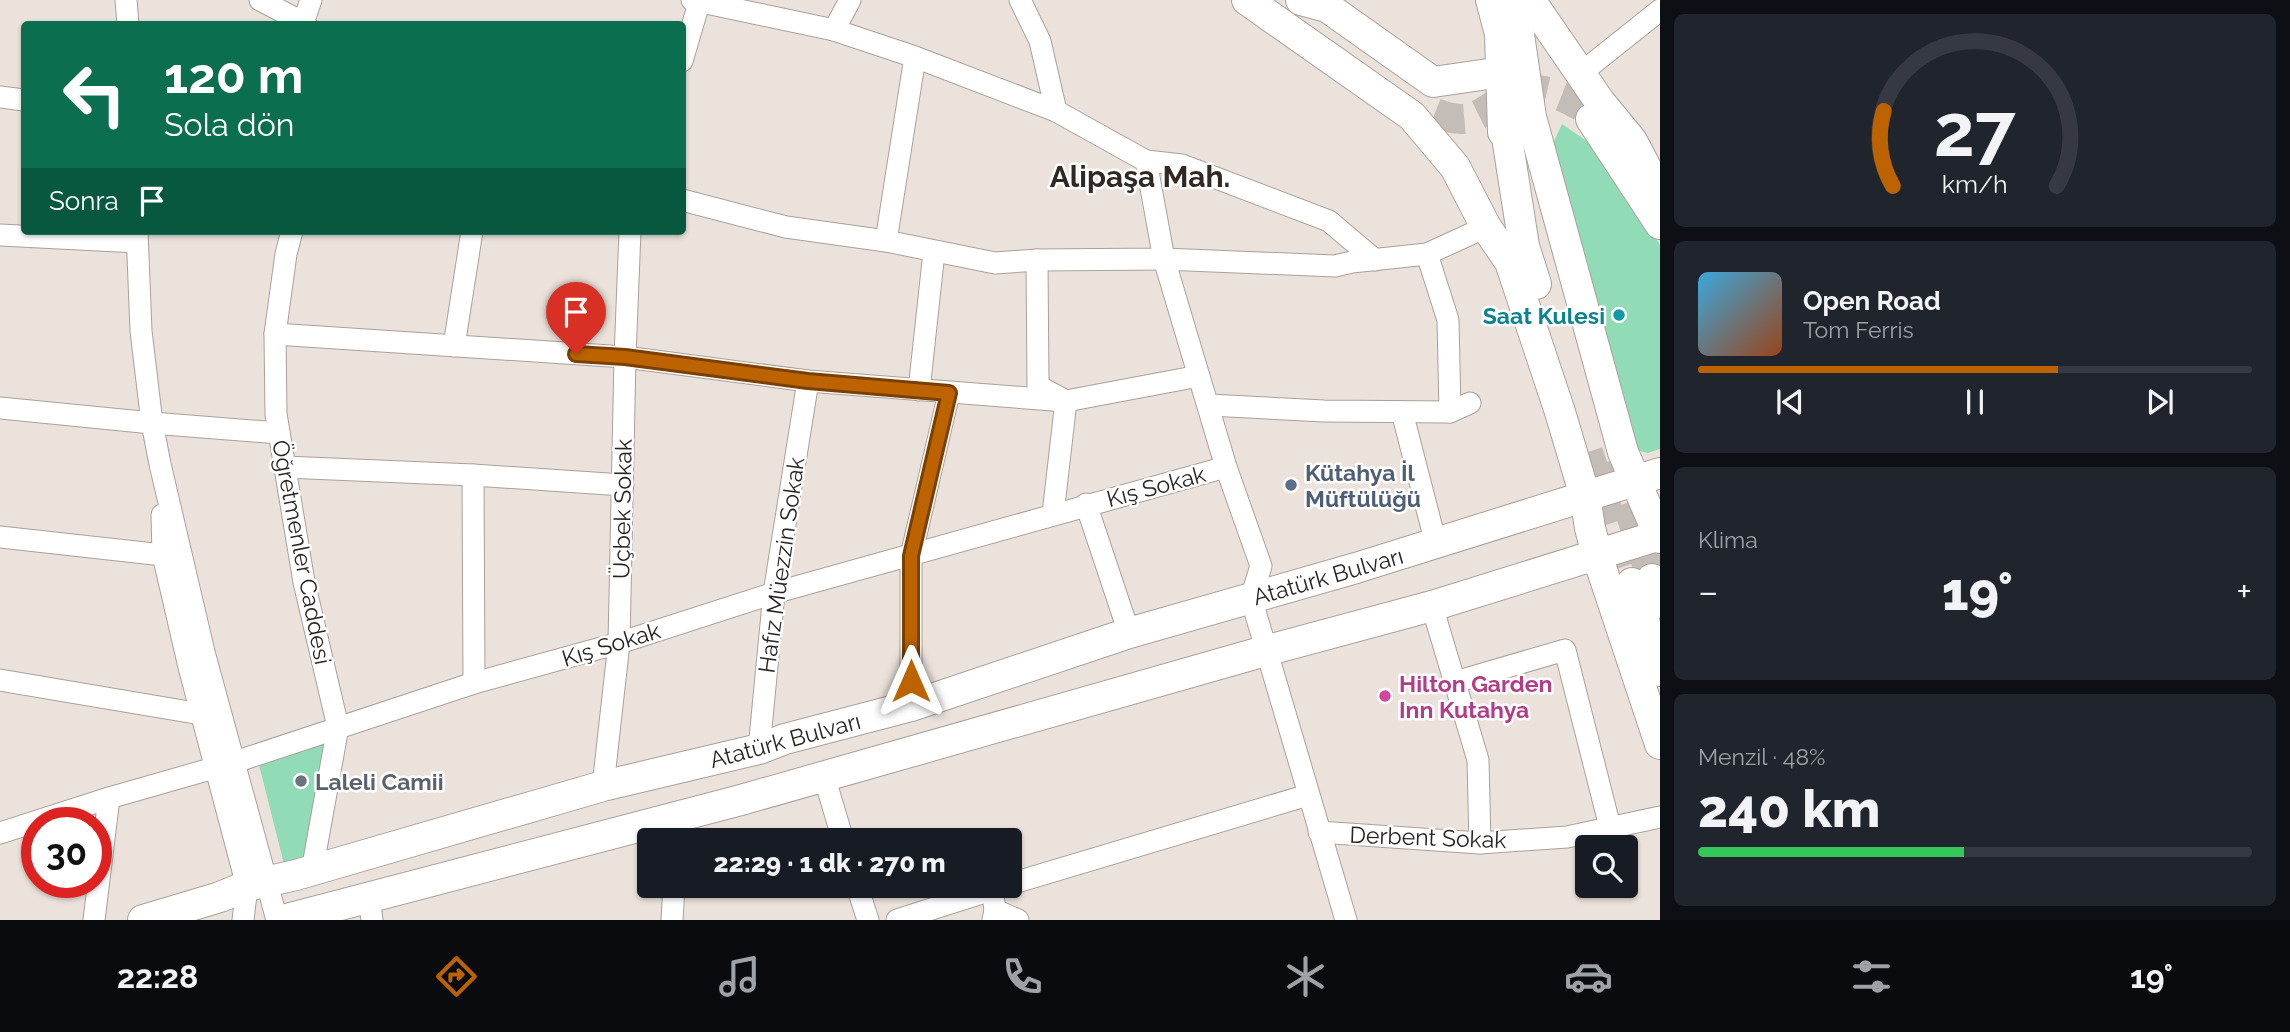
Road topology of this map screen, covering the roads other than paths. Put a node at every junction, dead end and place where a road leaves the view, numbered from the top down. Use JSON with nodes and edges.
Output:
{"nodes":[{"id":1,"x":126,"y":0,"type":"edge"},
{"id":2,"x":260,"y":0,"type":"edge"},
{"id":3,"x":311,"y":0,"type":"edge"},
{"id":4,"x":850,"y":0,"type":"edge"},
{"id":5,"x":1020,"y":0,"type":"edge"},
{"id":6,"x":1247,"y":0,"type":"edge"},
{"id":7,"x":1292,"y":0,"type":"edge"},
{"id":8,"x":1301,"y":0,"type":"edge"},
{"id":9,"x":1491,"y":0,"type":"edge"},
{"id":10,"x":1514,"y":0,"type":"edge"},
{"id":11,"x":1530,"y":0,"type":"edge"},
{"id":12,"x":696,"y":1,"type":"edge"},
{"id":13,"x":1660,"y":10,"type":"edge"},
{"id":14,"x":128,"y":21,"type":"edge"},
{"id":15,"x":299,"y":21,"type":"edge"},
{"id":16,"x":306,"y":21,"type":"edge"},
{"id":17,"x":834,"y":30,"type":"junction"},
{"id":18,"x":686,"y":44,"type":"edge"},
{"id":19,"x":915,"y":57,"type":"junction"},
{"id":20,"x":1502,"y":72,"type":"junction"},
{"id":21,"x":1580,"y":73,"type":"junction"},
{"id":22,"x":0,"y":97,"type":"edge"},
{"id":23,"x":21,"y":100,"type":"edge"},
{"id":24,"x":1582,"y":107,"type":"tunnel mouth"},
{"id":25,"x":1056,"y":111,"type":"junction"},
{"id":26,"x":1436,"y":113,"type":"tunnel mouth"},
{"id":27,"x":1517,"y":115,"type":"junction"},
{"id":28,"x":1146,"y":161,"type":"junction"},
{"id":29,"x":1660,"y":194,"type":"edge"},
{"id":30,"x":686,"y":201,"type":"edge"},
{"id":31,"x":1660,"y":224,"type":"edge"},
{"id":32,"x":1486,"y":227,"type":"junction"},
{"id":33,"x":0,"y":235,"type":"edge"},
{"id":34,"x":291,"y":235,"type":"edge"},
{"id":35,"x":471,"y":235,"type":"edge"},
{"id":36,"x":630,"y":235,"type":"edge"},
{"id":37,"x":137,"y":236,"type":"edge"},
{"id":38,"x":886,"y":241,"type":"junction"},
{"id":39,"x":934,"y":252,"type":"junction"},
{"id":40,"x":1427,"y":254,"type":"junction"},
{"id":41,"x":1164,"y":259,"type":"junction"},
{"id":42,"x":1037,"y":260,"type":"junction"},
{"id":43,"x":1375,"y":260,"type":"junction"},
{"id":44,"x":1510,"y":262,"type":"junction"},
{"id":45,"x":275,"y":334,"type":"junction"},
{"id":46,"x":454,"y":346,"type":"junction"},
{"id":47,"x":625,"y":357,"type":"junction"},
{"id":48,"x":1199,"y":376,"type":"junction"},
{"id":49,"x":808,"y":381,"type":"junction"},
{"id":50,"x":919,"y":390,"type":"junction"},
{"id":51,"x":949,"y":393,"type":"junction"},
{"id":52,"x":1066,"y":401,"type":"junction"},
{"id":53,"x":1470,"y":403,"type":"dead end"},
{"id":54,"x":1209,"y":405,"type":"junction"},
{"id":55,"x":0,"y":408,"type":"edge"},
{"id":56,"x":1402,"y":412,"type":"junction"},
{"id":57,"x":1450,"y":412,"type":"junction"},
{"id":58,"x":152,"y":424,"type":"junction"},
{"id":59,"x":279,"y":433,"type":"junction"},
{"id":60,"x":1598,"y":449,"type":"tunnel mouth"},
{"id":61,"x":160,"y":464,"type":"junction"},
{"id":62,"x":285,"y":467,"type":"junction"},
{"id":63,"x":1226,"y":467,"type":"junction"},
{"id":64,"x":473,"y":475,"type":"junction"},
{"id":65,"x":1648,"y":477,"type":"edge"},
{"id":66,"x":623,"y":485,"type":"junction"},
{"id":67,"x":1585,"y":496,"type":"junction"},
{"id":68,"x":1086,"y":504,"type":"junction"},
{"id":69,"x":1053,"y":514,"type":"junction"},
{"id":70,"x":1660,"y":536,"type":"edge"},
{"id":71,"x":0,"y":537,"type":"edge"},
{"id":72,"x":1436,"y":544,"type":"junction"},
{"id":73,"x":163,"y":555,"type":"junction"},
{"id":74,"x":1597,"y":555,"type":"junction"},
{"id":75,"x":911,"y":556,"type":"junction"},
{"id":76,"x":1648,"y":588,"type":"tunnel mouth"},
{"id":77,"x":774,"y":593,"type":"junction"},
{"id":78,"x":1251,"y":598,"type":"junction"},
{"id":79,"x":1432,"y":606,"type":"junction"},
{"id":80,"x":1129,"y":633,"type":"junction"},
{"id":81,"x":619,"y":642,"type":"junction"},
{"id":82,"x":1265,"y":651,"type":"junction"},
{"id":83,"x":1660,"y":671,"type":"edge"},
{"id":84,"x":0,"y":680,"type":"edge"},
{"id":85,"x":1455,"y":682,"type":"junction"},
{"id":86,"x":474,"y":683,"type":"junction"},
{"id":87,"x":911,"y":706,"type":"junction"},
{"id":88,"x":201,"y":714,"type":"junction"},
{"id":89,"x":338,"y":727,"type":"junction"},
{"id":90,"x":1660,"y":744,"type":"edge"},
{"id":91,"x":759,"y":749,"type":"junction"},
{"id":92,"x":235,"y":762,"type":"junction"},
{"id":93,"x":214,"y":767,"type":"junction"},
{"id":94,"x":824,"y":776,"type":"junction"},
{"id":95,"x":603,"y":786,"type":"junction"},
{"id":96,"x":1308,"y":795,"type":"junction"},
{"id":97,"x":109,"y":798,"type":"junction"},
{"id":98,"x":1660,"y":817,"type":"edge"},
{"id":99,"x":1610,"y":827,"type":"junction"},
{"id":100,"x":679,"y":828,"type":"edge"},
{"id":101,"x":839,"y":828,"type":"edge"},
{"id":102,"x":1319,"y":832,"type":"junction"},
{"id":103,"x":0,"y":833,"type":"edge"},
{"id":104,"x":637,"y":839,"type":"edge"},
{"id":105,"x":1480,"y":843,"type":"junction"},
{"id":106,"x":313,"y":871,"type":"junction"},
{"id":107,"x":257,"y":885,"type":"junction"},
{"id":108,"x":1022,"y":890,"type":"edge"},
{"id":109,"x":673,"y":898,"type":"edge"},
{"id":110,"x":861,"y":898,"type":"edge"},
{"id":111,"x":999,"y":898,"type":"edge"},
{"id":112,"x":370,"y":909,"type":"edge"},
{"id":113,"x":94,"y":920,"type":"edge"},
{"id":114,"x":142,"y":920,"type":"edge"},
{"id":115,"x":243,"y":920,"type":"edge"},
{"id":116,"x":277,"y":920,"type":"edge"},
{"id":117,"x":283,"y":920,"type":"edge"},
{"id":118,"x":671,"y":920,"type":"edge"},
{"id":119,"x":868,"y":920,"type":"edge"},
{"id":120,"x":897,"y":920,"type":"edge"},
{"id":121,"x":1018,"y":920,"type":"edge"},
{"id":122,"x":1346,"y":920,"type":"edge"}],
"edges":[{"from":1,"to":14,"type":"street"},
{"from":2,"to":15,"type":"street"},
{"from":3,"to":16,"type":"street"},
{"from":4,"to":17,"type":"street"},
{"from":5,"to":25,"type":"street"},
{"from":6,"to":32,"type":"main road"},
{"from":7,"to":26,"type":"main road"},
{"from":8,"to":20,"type":"main road"},
{"from":9,"to":20,"type":"main road"},
{"from":10,"to":27,"type":"main road"},
{"from":11,"to":21,"type":"main road"},
{"from":12,"to":17,"type":"street"},
{"from":12,"to":18,"type":"street"},
{"from":13,"to":21,"type":"street"},
{"from":17,"to":19,"type":"street"},
{"from":19,"to":25,"type":"street"},
{"from":19,"to":38,"type":"street"},
{"from":20,"to":27,"type":"main road"},
{"from":21,"to":29,"type":"main road"},
{"from":22,"to":23,"type":"street"},
{"from":24,"to":31,"type":"main road"},
{"from":25,"to":28,"type":"street"},
{"from":27,"to":44,"type":"main road"},
{"from":27,"to":60,"type":"main road"},
{"from":27,"to":65,"type":"main road"},
{"from":28,"to":41,"type":"street"},
{"from":28,"to":43,"type":"street"},
{"from":30,"to":38,"type":"street"},
{"from":32,"to":40,"type":"street"},
{"from":32,"to":44,"type":"main road"},
{"from":33,"to":37,"type":"street"},
{"from":34,"to":45,"type":"street","name":"Öğretmenler Caddesi"},
{"from":35,"to":46,"type":"street"},
{"from":36,"to":47,"type":"street","name":"Üçbek Sokak"},
{"from":37,"to":58,"type":"street"},
{"from":38,"to":39,"type":"street"},
{"from":39,"to":42,"type":"street"},
{"from":39,"to":50,"type":"street"},
{"from":40,"to":43,"type":"street"},
{"from":40,"to":57,"type":"street"},
{"from":41,"to":42,"type":"street"},
{"from":41,"to":43,"type":"street"},
{"from":41,"to":48,"type":"street"},
{"from":42,"to":52,"type":"street"},
{"from":44,"to":67,"type":"main road"},
{"from":45,"to":46,"type":"street"},
{"from":45,"to":59,"type":"street","name":"Öğretmenler Caddesi"},
{"from":46,"to":47,"type":"street"},
{"from":47,"to":49,"type":"street"},
{"from":47,"to":66,"type":"street","name":"Üçbek Sokak"},
{"from":48,"to":52,"type":"street"},
{"from":48,"to":54,"type":"street"},
{"from":49,"to":50,"type":"street"},
{"from":49,"to":77,"type":"street","name":"Hafız Müezzin Sokak"},
{"from":50,"to":51,"type":"street"},
{"from":51,"to":52,"type":"street"},
{"from":51,"to":75,"type":"street"},
{"from":52,"to":69,"type":"street"},
{"from":53,"to":57,"type":"street"},
{"from":54,"to":56,"type":"street"},
{"from":54,"to":63,"type":"street"},
{"from":55,"to":58,"type":"street"},
{"from":56,"to":57,"type":"street"},
{"from":56,"to":72,"type":"street"},
{"from":58,"to":59,"type":"street"},
{"from":58,"to":61,"type":"street"},
{"from":59,"to":62,"type":"street","name":"Öğretmenler Caddesi"},
{"from":61,"to":73,"type":"street"},
{"from":61,"to":92,"type":"street"},
{"from":62,"to":64,"type":"street"},
{"from":62,"to":89,"type":"street","name":"Öğretmenler Caddesi"},
{"from":63,"to":68,"type":"street","name":"Kış Sokak"},
{"from":63,"to":78,"type":"street"},
{"from":64,"to":66,"type":"street"},
{"from":64,"to":86,"type":"street"},
{"from":65,"to":67,"type":"main road","name":"Atatürk Bulvarı"},
{"from":65,"to":70,"type":"main road"},
{"from":66,"to":81,"type":"street","name":"Üçbek Sokak"},
{"from":67,"to":72,"type":"main road","name":"Atatürk Bulvarı"},
{"from":67,"to":74,"type":"main road"},
{"from":68,"to":69,"type":"street","name":"Kış Sokak"},
{"from":68,"to":80,"type":"street"},
{"from":69,"to":75,"type":"street","name":"Kış Sokak"},
{"from":70,"to":74,"type":"main road","name":"Atatürk Bulvarı"},
{"from":71,"to":73,"type":"street"},
{"from":72,"to":78,"type":"main road","name":"Atatürk Bulvarı"},
{"from":73,"to":88,"type":"street"},
{"from":74,"to":79,"type":"main road","name":"Atatürk Bulvarı"},
{"from":74,"to":90,"type":"main road"},
{"from":75,"to":77,"type":"street","name":"Kış Sokak"},
{"from":75,"to":87,"type":"street"},
{"from":76,"to":83,"type":"main road"},
{"from":77,"to":81,"type":"street","name":"Kış Sokak"},
{"from":77,"to":91,"type":"street","name":"Hafız Müezzin Sokak"},
{"from":78,"to":80,"type":"main road","name":"Atatürk Bulvarı"},
{"from":78,"to":82,"type":"street"},
{"from":79,"to":82,"type":"main road","name":"Atatürk Bulvarı"},
{"from":79,"to":85,"type":"street"},
{"from":80,"to":87,"type":"main road","name":"Atatürk Bulvarı"},
{"from":81,"to":86,"type":"street","name":"Kış Sokak"},
{"from":81,"to":95,"type":"street","name":"Üçbek Sokak"},
{"from":82,"to":94,"type":"main road","name":"Atatürk Bulvarı"},
{"from":82,"to":96,"type":"street"},
{"from":84,"to":88,"type":"street"},
{"from":85,"to":99,"type":"street"},
{"from":85,"to":105,"type":"street"},
{"from":86,"to":89,"type":"street","name":"Kış Sokak"},
{"from":87,"to":91,"type":"main road","name":"Atatürk Bulvarı"},
{"from":88,"to":93,"type":"street"},
{"from":89,"to":92,"type":"street","name":"Kış Sokak"},
{"from":89,"to":106,"type":"street","name":"Öğretmenler Caddesi"},
{"from":91,"to":95,"type":"main road","name":"Atatürk Bulvarı"},
{"from":92,"to":93,"type":"street","name":"Kış Sokak"},
{"from":92,"to":107,"type":"street"},
{"from":93,"to":97,"type":"street","name":"Kış Sokak"},
{"from":93,"to":107,"type":"street"},
{"from":94,"to":100,"type":"main road","name":"Atatürk Bulvarı"},
{"from":94,"to":101,"type":"street"},
{"from":95,"to":106,"type":"main road","name":"Atatürk Bulvarı"},
{"from":96,"to":102,"type":"street"},
{"from":96,"to":108,"type":"street"},
{"from":97,"to":103,"type":"street","name":"Kış Sokak"},
{"from":97,"to":113,"type":"street"},
{"from":98,"to":99,"type":"street","name":"Derbent Sokak"},
{"from":99,"to":105,"type":"street","name":"Derbent Sokak"},
{"from":102,"to":105,"type":"street","name":"Derbent Sokak"},
{"from":102,"to":122,"type":"street"},
{"from":104,"to":112,"type":"main road","name":"Atatürk Bulvarı"},
{"from":106,"to":107,"type":"main road","name":"Atatürk Bulvarı"},
{"from":107,"to":114,"type":"main road","name":"Atatürk Bulvarı"},
{"from":107,"to":115,"type":"street"},
{"from":107,"to":116,"type":"street"},
{"from":109,"to":118,"type":"street"},
{"from":110,"to":119,"type":"street"},
{"from":111,"to":120,"type":"street"},
{"from":111,"to":121,"type":"street"},
{"from":112,"to":117,"type":"main road","name":"Atatürk Bulvarı"}]}
